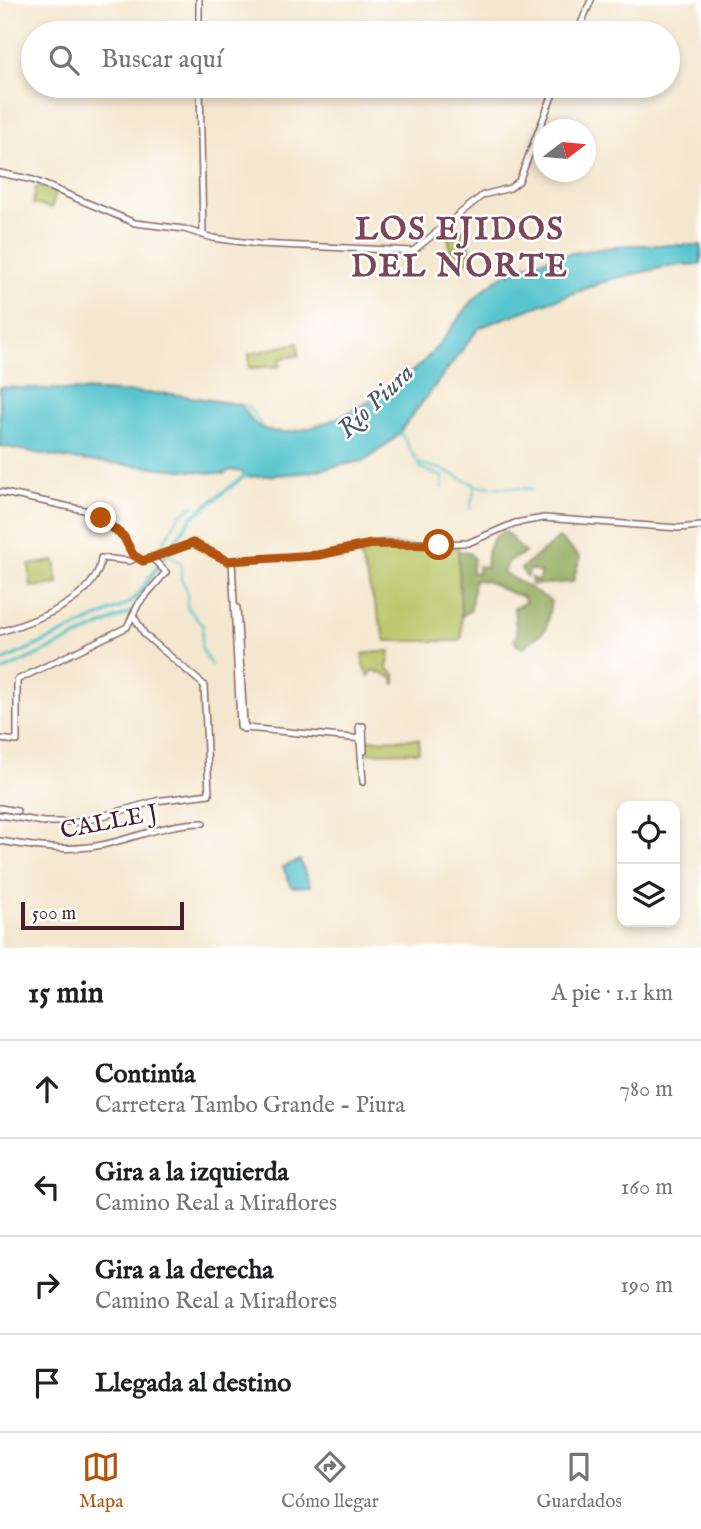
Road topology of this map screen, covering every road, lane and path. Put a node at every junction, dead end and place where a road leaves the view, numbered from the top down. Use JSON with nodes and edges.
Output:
{"nodes":[{"id":1,"x":199,"y":0,"type":"edge"},
{"id":2,"x":591,"y":0,"type":"edge"},
{"id":3,"x":200,"y":21,"type":"edge"},
{"id":4,"x":582,"y":21,"type":"edge"},
{"id":5,"x":200,"y":98,"type":"edge"},
{"id":6,"x":551,"y":98,"type":"edge"},
{"id":7,"x":0,"y":173,"type":"edge"},
{"id":8,"x":203,"y":235,"type":"junction"},
{"id":9,"x":0,"y":492,"type":"edge"},
{"id":10,"x":701,"y":526,"type":"edge"},
{"id":11,"x":136,"y":558,"type":"junction"},
{"id":12,"x":233,"y":561,"type":"junction"},
{"id":13,"x":155,"y":562,"type":"junction"},
{"id":14,"x":133,"y":616,"type":"junction"},
{"id":15,"x":0,"y":632,"type":"edge"},
{"id":16,"x":361,"y":726,"type":"dead end"},
{"id":17,"x":0,"y":739,"type":"edge"},
{"id":18,"x":360,"y":739,"type":"junction"},
{"id":19,"x":364,"y":782,"type":"dead end"},
{"id":20,"x":0,"y":808,"type":"edge"},
{"id":21,"x":17,"y":811,"type":"dead end"},
{"id":22,"x":0,"y":815,"type":"edge"},
{"id":23,"x":203,"y":823,"type":"dead end"},
{"id":24,"x":0,"y":841,"type":"edge"}],
"edges":[{"from":1,"to":3,"type":"street"},
{"from":2,"to":4,"type":"street"},
{"from":5,"to":8,"type":"street"},
{"from":6,"to":8,"type":"street"},
{"from":7,"to":8,"type":"street"},
{"from":9,"to":11,"type":"street"},
{"from":10,"to":12,"type":"street"},
{"from":11,"to":13,"type":"street"},
{"from":11,"to":15,"type":"street"},
{"from":12,"to":13,"type":"street"},
{"from":12,"to":18,"type":"street"},
{"from":13,"to":14,"type":"street"},
{"from":14,"to":17,"type":"street"},
{"from":14,"to":22,"type":"street"},
{"from":16,"to":18,"type":"street"},
{"from":18,"to":19,"type":"street"},
{"from":20,"to":21,"type":"street"},
{"from":23,"to":24,"type":"street","name":"CALLE J"}]}
